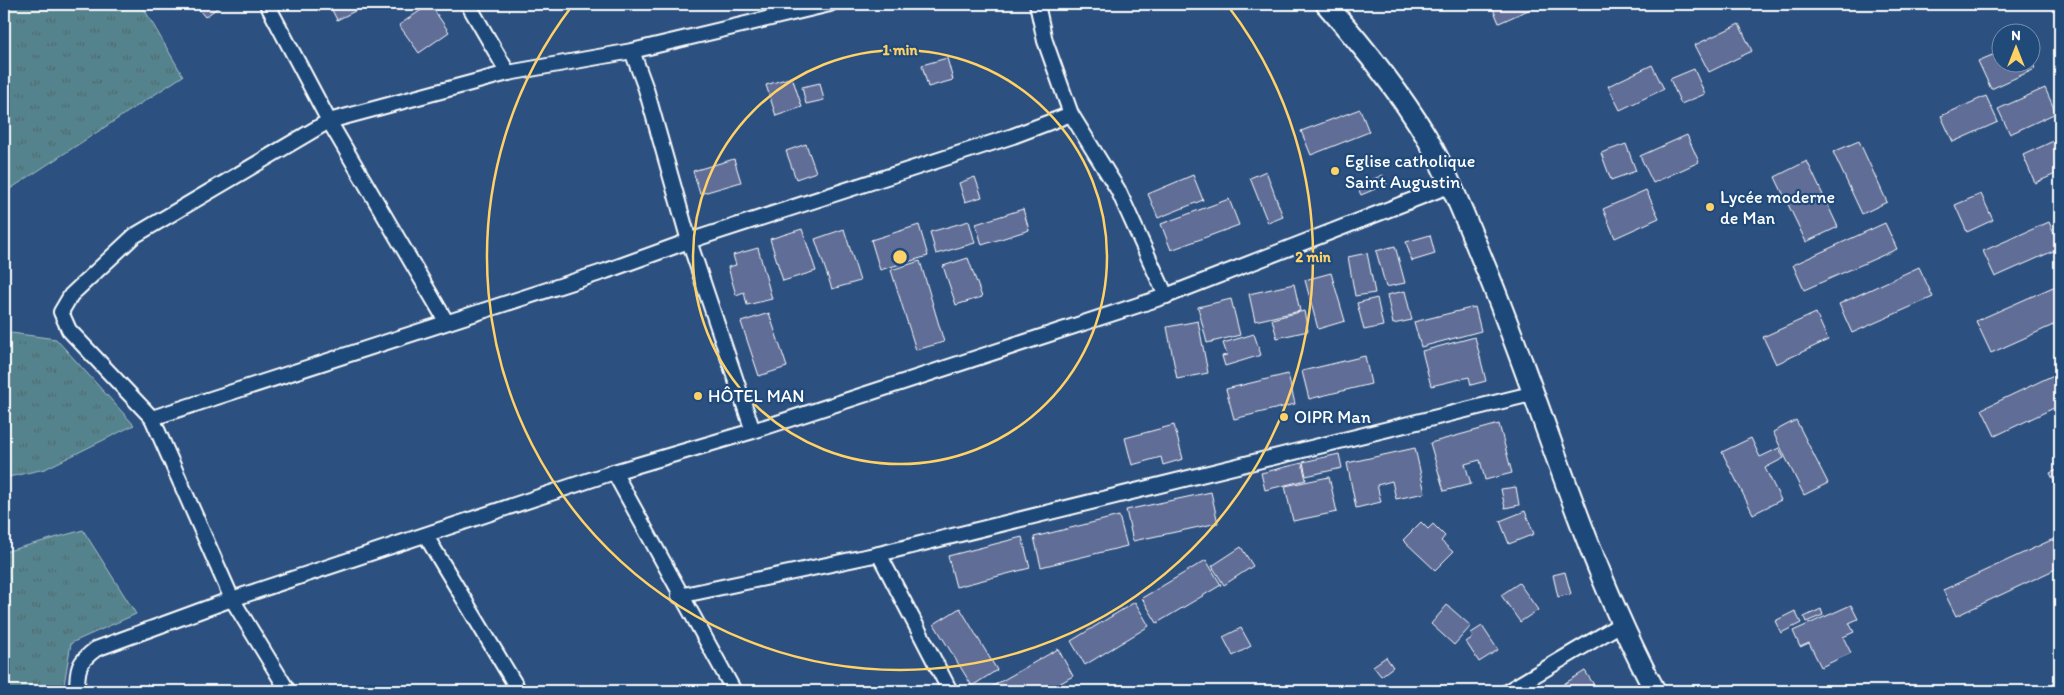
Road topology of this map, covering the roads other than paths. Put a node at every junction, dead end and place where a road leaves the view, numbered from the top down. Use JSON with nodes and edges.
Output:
{"nodes":[{"id":1,"x":267,"y":4,"type":"edge"},
{"id":2,"x":468,"y":4,"type":"edge"},
{"id":3,"x":830,"y":4,"type":"edge"},
{"id":4,"x":1037,"y":4,"type":"edge"},
{"id":5,"x":1326,"y":4,"type":"edge"},
{"id":6,"x":632,"y":51,"type":"junction"},
{"id":7,"x":508,"y":73,"type":"junction"},
{"id":8,"x":1071,"y":114,"type":"junction"},
{"id":9,"x":330,"y":121,"type":"junction"},
{"id":10,"x":1451,"y":186,"type":"junction"},
{"id":11,"x":689,"y":241,"type":"junction"},
{"id":12,"x":1166,"y":296,"type":"junction"},
{"id":13,"x":446,"y":321,"type":"junction"},
{"id":14,"x":1535,"y":393,"type":"junction"},
{"id":15,"x":152,"y":418,"type":"junction"},
{"id":16,"x":753,"y":431,"type":"junction"},
{"id":17,"x":614,"y":472,"type":"junction"},
{"id":18,"x":426,"y":536,"type":"junction"},
{"id":19,"x":879,"y":554,"type":"junction"},
{"id":20,"x":680,"y":596,"type":"junction"},
{"id":21,"x":232,"y":600,"type":"junction"},
{"id":22,"x":1621,"y":624,"type":"junction"},
{"id":23,"x":77,"y":691,"type":"edge"},
{"id":24,"x":288,"y":691,"type":"edge"},
{"id":25,"x":519,"y":691,"type":"edge"},
{"id":26,"x":734,"y":691,"type":"edge"},
{"id":27,"x":950,"y":691,"type":"edge"},
{"id":28,"x":1508,"y":691,"type":"edge"},
{"id":29,"x":1655,"y":691,"type":"edge"}],
"edges":[{"from":1,"to":9,"type":"street"},
{"from":2,"to":7,"type":"street"},
{"from":3,"to":6,"type":"street"},
{"from":4,"to":8,"type":"street"},
{"from":5,"to":10,"type":"main road"},
{"from":6,"to":7,"type":"street"},
{"from":6,"to":11,"type":"street"},
{"from":7,"to":9,"type":"street"},
{"from":8,"to":11,"type":"street"},
{"from":8,"to":12,"type":"street"},
{"from":9,"to":13,"type":"street"},
{"from":9,"to":15,"type":"street"},
{"from":10,"to":12,"type":"street"},
{"from":10,"to":14,"type":"main road"},
{"from":11,"to":13,"type":"street"},
{"from":11,"to":16,"type":"street"},
{"from":12,"to":16,"type":"street"},
{"from":13,"to":15,"type":"street"},
{"from":14,"to":19,"type":"street"},
{"from":14,"to":22,"type":"main road"},
{"from":15,"to":21,"type":"street"},
{"from":16,"to":17,"type":"street"},
{"from":17,"to":18,"type":"street"},
{"from":17,"to":20,"type":"street"},
{"from":18,"to":21,"type":"street"},
{"from":18,"to":25,"type":"street"},
{"from":19,"to":20,"type":"street"},
{"from":19,"to":27,"type":"street"},
{"from":20,"to":26,"type":"street"},
{"from":21,"to":23,"type":"street"},
{"from":21,"to":24,"type":"street"},
{"from":22,"to":28,"type":"street"},
{"from":22,"to":29,"type":"main road"}]}
